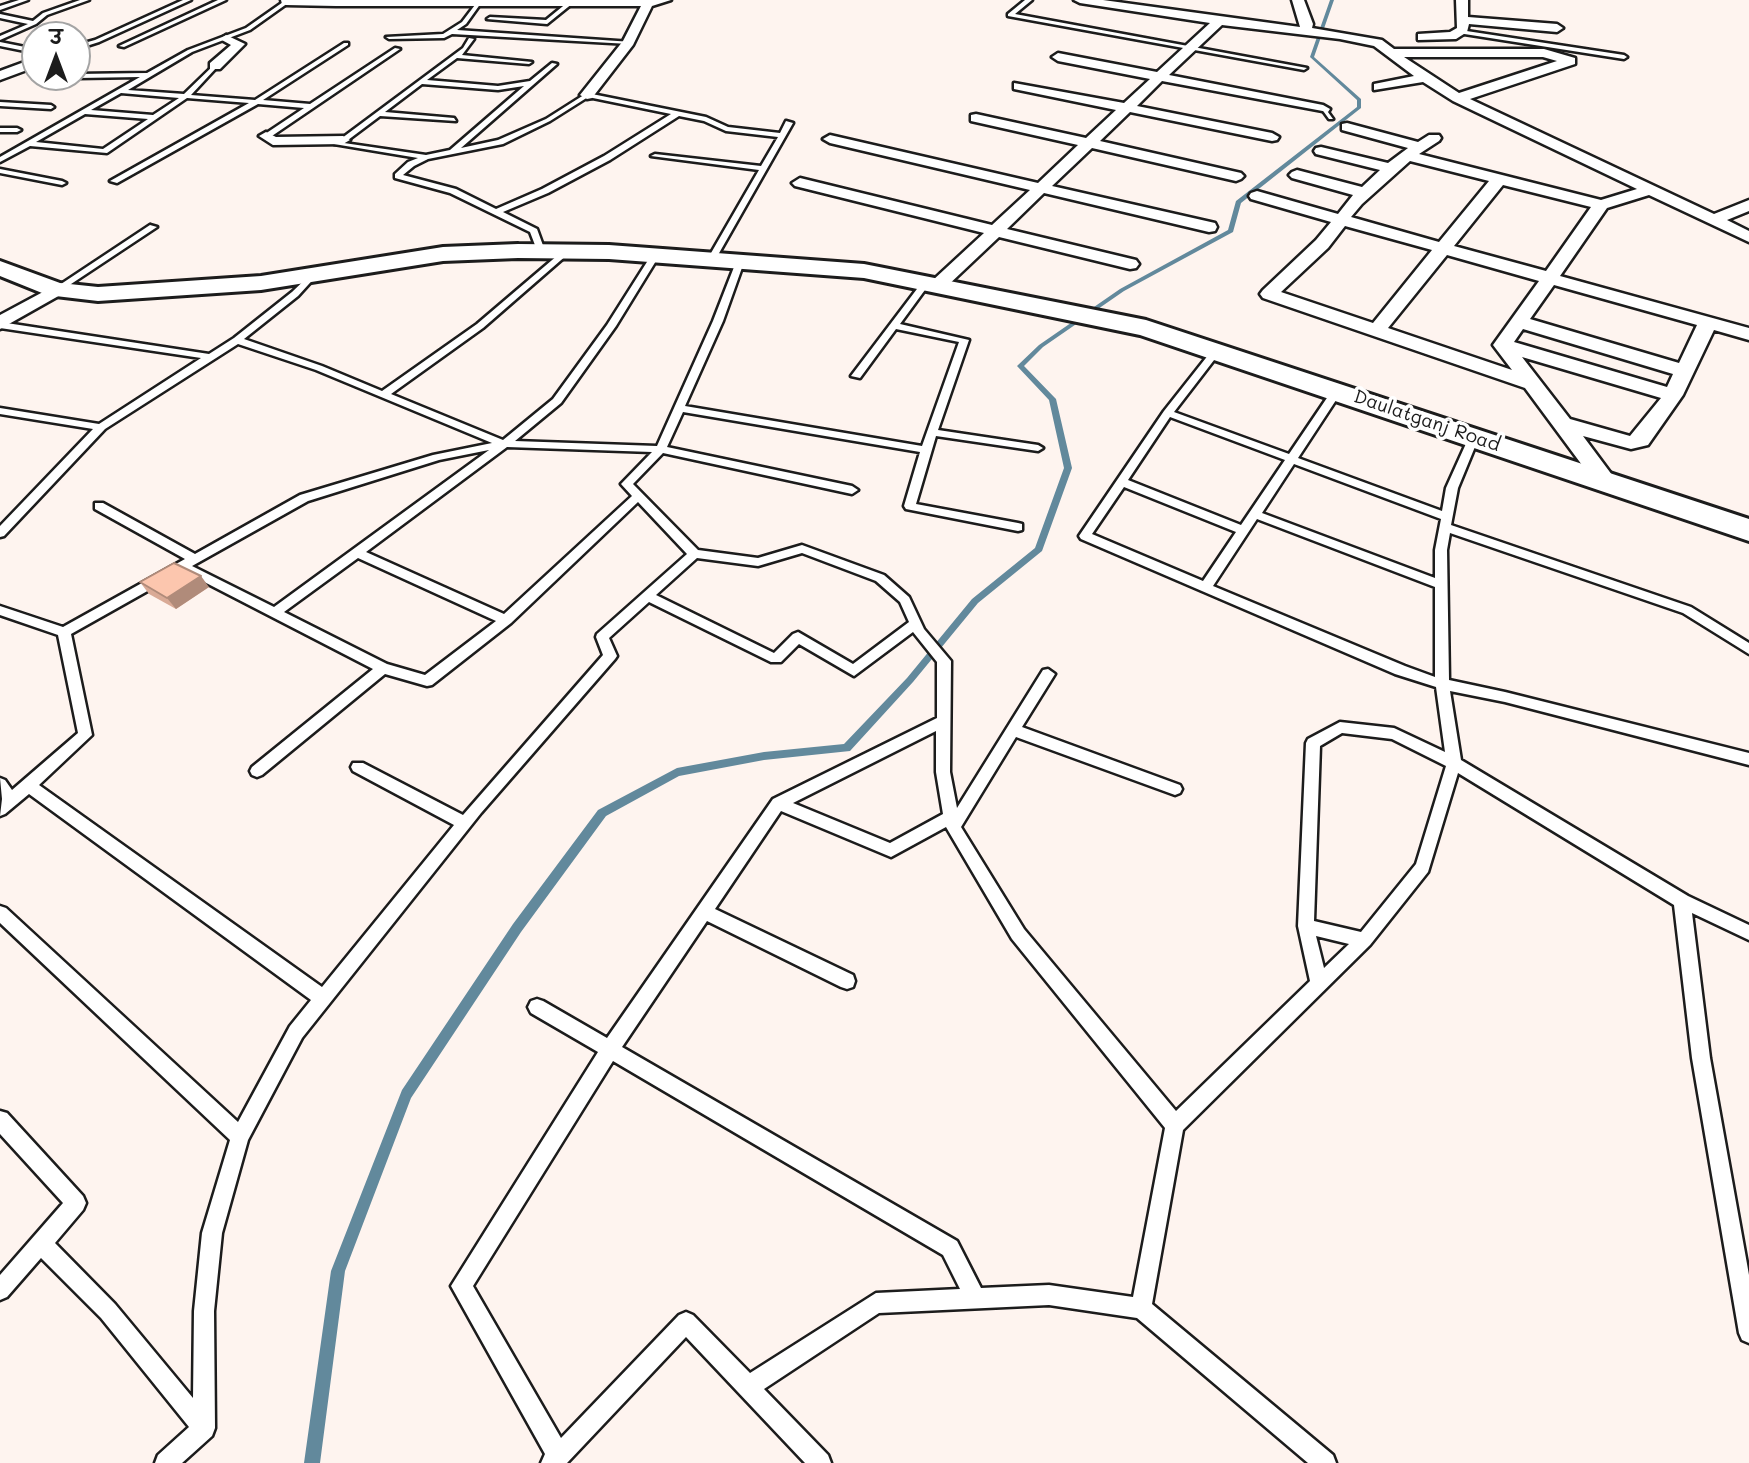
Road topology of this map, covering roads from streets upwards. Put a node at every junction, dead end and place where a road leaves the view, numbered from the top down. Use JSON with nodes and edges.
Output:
{"nodes":[{"id":1,"x":665,"y":0,"type":"edge"},
{"id":2,"x":1080,"y":0,"type":"edge"},
{"id":3,"x":1162,"y":0,"type":"edge"},
{"id":4,"x":1462,"y":0,"type":"edge"},
{"id":5,"x":287,"y":1,"type":"edge"},
{"id":6,"x":418,"y":1,"type":"edge"},
{"id":7,"x":351,"y":2,"type":"edge"},
{"id":8,"x":562,"y":2,"type":"edge"},
{"id":9,"x":639,"y":2,"type":"edge"},
{"id":10,"x":1295,"y":2,"type":"edge"},
{"id":11,"x":1152,"y":11,"type":"junction"},
{"id":12,"x":1219,"y":21,"type":"junction"},
{"id":13,"x":1461,"y":26,"type":"junction"},
{"id":14,"x":1557,"y":28,"type":"dead end"},
{"id":15,"x":1308,"y":31,"type":"junction"},
{"id":16,"x":226,"y":39,"type":"road end"},
{"id":17,"x":1394,"y":44,"type":"junction"},
{"id":18,"x":1058,"y":57,"type":"dead end"},
{"id":19,"x":215,"y":66,"type":"road end"},
{"id":20,"x":21,"y":68,"type":"edge"},
{"id":21,"x":0,"y":76,"type":"edge"},
{"id":22,"x":1160,"y":77,"type":"junction"},
{"id":23,"x":1426,"y":78,"type":"junction"},
{"id":24,"x":1019,"y":86,"type":"dead end"},
{"id":25,"x":1379,"y":88,"type":"dead end"},
{"id":26,"x":587,"y":95,"type":"road end"},
{"id":27,"x":1458,"y":97,"type":"junction"},
{"id":28,"x":1127,"y":108,"type":"junction"},
{"id":29,"x":1327,"y":113,"type":"dead end"},
{"id":30,"x":976,"y":118,"type":"dead end"},
{"id":31,"x":1347,"y":127,"type":"dead end"},
{"id":32,"x":266,"y":136,"type":"road end"},
{"id":33,"x":1272,"y":137,"type":"dead end"},
{"id":34,"x":1434,"y":138,"type":"dead end"},
{"id":35,"x":830,"y":139,"type":"dead end"},
{"id":36,"x":343,"y":140,"type":"road end"},
{"id":37,"x":1089,"y":144,"type":"junction"},
{"id":38,"x":1321,"y":151,"type":"dead end"},
{"id":39,"x":1414,"y":151,"type":"junction"},
{"id":40,"x":1391,"y":168,"type":"junction"},
{"id":41,"x":1297,"y":175,"type":"dead end"},
{"id":42,"x":1236,"y":176,"type":"dead end"},
{"id":43,"x":1499,"y":179,"type":"junction"},
{"id":44,"x":800,"y":183,"type":"dead end"},
{"id":45,"x":1042,"y":188,"type":"junction"},
{"id":46,"x":1651,"y":190,"type":"junction"},
{"id":47,"x":1365,"y":192,"type":"junction"},
{"id":48,"x":1257,"y":196,"type":"dead end"},
{"id":49,"x":1601,"y":205,"type":"junction"},
{"id":50,"x":1749,"y":205,"type":"edge"},
{"id":51,"x":1341,"y":220,"type":"junction"},
{"id":52,"x":1713,"y":220,"type":"junction"},
{"id":53,"x":1209,"y":227,"type":"dead end"},
{"id":54,"x":993,"y":232,"type":"junction"},
{"id":55,"x":1749,"y":237,"type":"edge"},
{"id":56,"x":1443,"y":248,"type":"junction"},
{"id":57,"x":1130,"y":264,"type":"dead end"},
{"id":58,"x":0,"y":268,"type":"edge"},
{"id":59,"x":1550,"y":279,"type":"junction"},
{"id":60,"x":932,"y":284,"type":"junction"},
{"id":61,"x":56,"y":290,"type":"junction"},
{"id":62,"x":1519,"y":322,"type":"junction"},
{"id":63,"x":1708,"y":323,"type":"junction"},
{"id":64,"x":0,"y":324,"type":"edge"},
{"id":65,"x":1376,"y":331,"type":"junction"},
{"id":66,"x":1749,"y":334,"type":"edge"},
{"id":67,"x":1503,"y":345,"type":"junction"},
{"id":68,"x":1684,"y":371,"type":"junction"},
{"id":69,"x":1533,"y":384,"type":"junction"},
{"id":70,"x":1673,"y":396,"type":"junction"},
{"id":71,"x":1563,"y":424,"type":"junction"},
{"id":72,"x":1607,"y":483,"type":"junction"},
{"id":73,"x":1749,"y":530,"type":"edge"}],
"edges":[{"from":1,"to":9,"type":"street"},
{"from":2,"to":11,"type":"street"},
{"from":3,"to":11,"type":"street"},
{"from":4,"to":13,"type":"street"},
{"from":5,"to":7,"type":"street"},
{"from":6,"to":7,"type":"street"},
{"from":6,"to":8,"type":"street"},
{"from":8,"to":9,"type":"street"},
{"from":9,"to":26,"type":"street"},
{"from":10,"to":15,"type":"street"},
{"from":11,"to":12,"type":"street"},
{"from":12,"to":15,"type":"street"},
{"from":12,"to":22,"type":"street"},
{"from":13,"to":14,"type":"street"},
{"from":13,"to":17,"type":"street"},
{"from":15,"to":17,"type":"street"},
{"from":16,"to":19,"type":"street"},
{"from":17,"to":23,"type":"street"},
{"from":17,"to":27,"type":"street"},
{"from":18,"to":22,"type":"street"},
{"from":20,"to":21,"type":"street"},
{"from":22,"to":28,"type":"street"},
{"from":22,"to":29,"type":"street"},
{"from":23,"to":25,"type":"street"},
{"from":23,"to":27,"type":"street"},
{"from":24,"to":28,"type":"street"},
{"from":27,"to":46,"type":"street"},
{"from":28,"to":33,"type":"street"},
{"from":28,"to":37,"type":"street"},
{"from":30,"to":37,"type":"street"},
{"from":31,"to":39,"type":"street"},
{"from":32,"to":36,"type":"street"},
{"from":34,"to":39,"type":"street"},
{"from":35,"to":45,"type":"street"},
{"from":37,"to":42,"type":"street"},
{"from":37,"to":45,"type":"street"},
{"from":38,"to":40,"type":"street"},
{"from":39,"to":40,"type":"street"},
{"from":39,"to":43,"type":"street"},
{"from":40,"to":47,"type":"street"},
{"from":41,"to":47,"type":"street"},
{"from":43,"to":49,"type":"street"},
{"from":43,"to":56,"type":"street"},
{"from":44,"to":54,"type":"street"},
{"from":45,"to":53,"type":"street"},
{"from":45,"to":54,"type":"street"},
{"from":46,"to":49,"type":"street"},
{"from":46,"to":52,"type":"street"},
{"from":47,"to":51,"type":"street"},
{"from":48,"to":51,"type":"street"},
{"from":49,"to":59,"type":"street"},
{"from":50,"to":52,"type":"street"},
{"from":51,"to":56,"type":"street"},
{"from":51,"to":65,"type":"street"},
{"from":52,"to":55,"type":"street"},
{"from":54,"to":57,"type":"street"},
{"from":54,"to":60,"type":"street"},
{"from":56,"to":59,"type":"street"},
{"from":56,"to":65,"type":"street"},
{"from":58,"to":61,"type":"street","name":"Daulatganj Road"},
{"from":59,"to":62,"type":"street"},
{"from":59,"to":63,"type":"street"},
{"from":60,"to":61,"type":"street","name":"Daulatganj Road"},
{"from":60,"to":72,"type":"street","name":"Daulatganj Road"},
{"from":61,"to":64,"type":"street"},
{"from":62,"to":67,"type":"street"},
{"from":62,"to":68,"type":"street"},
{"from":63,"to":66,"type":"street"},
{"from":63,"to":68,"type":"street"},
{"from":65,"to":69,"type":"street"},
{"from":67,"to":69,"type":"street"},
{"from":67,"to":70,"type":"street"},
{"from":68,"to":70,"type":"street"},
{"from":69,"to":71,"type":"street"},
{"from":70,"to":71,"type":"street"},
{"from":71,"to":72,"type":"street"},
{"from":72,"to":73,"type":"street","name":"Daulatganj Road"}]}
